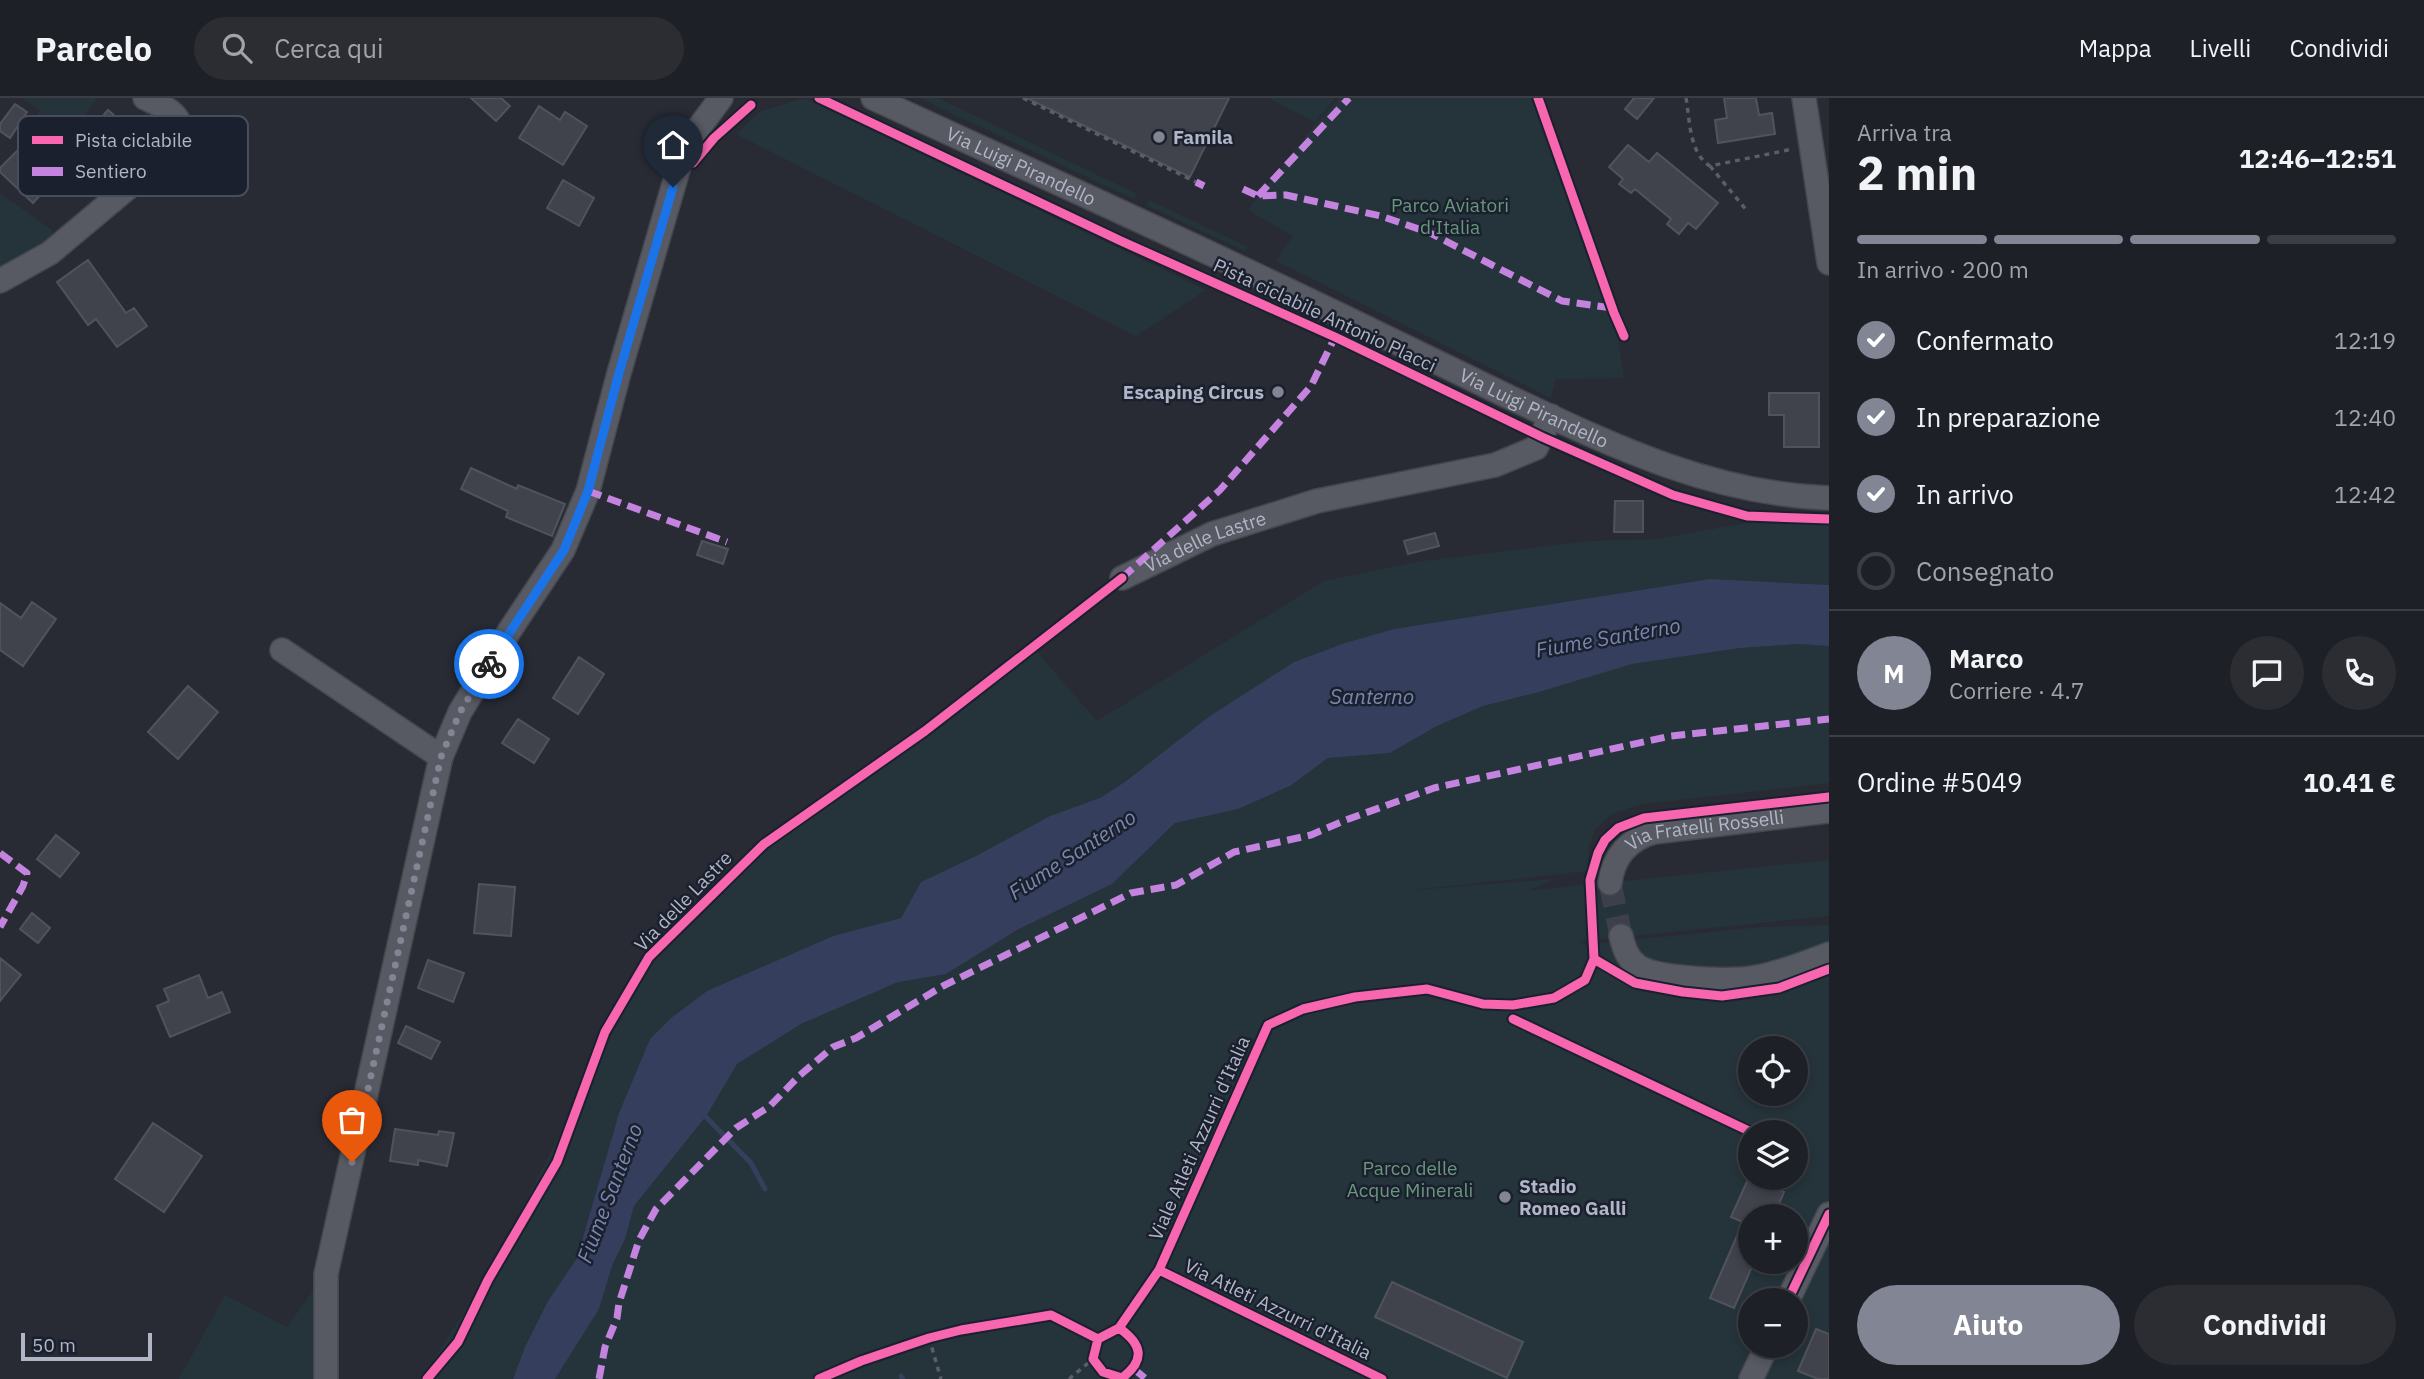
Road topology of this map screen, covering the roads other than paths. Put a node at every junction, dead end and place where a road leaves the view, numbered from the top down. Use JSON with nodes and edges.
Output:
{"nodes":[{"id":1,"x":145,"y":98,"type":"edge"},
{"id":2,"x":873,"y":98,"type":"edge"},
{"id":3,"x":1804,"y":98,"type":"edge"},
{"id":4,"x":714,"y":103,"type":"edge"},
{"id":5,"x":177,"y":116,"type":"edge"},
{"id":6,"x":1812,"y":137,"type":"edge"},
{"id":7,"x":119,"y":196,"type":"edge"},
{"id":8,"x":1829,"y":263,"type":"edge"},
{"id":9,"x":0,"y":281,"type":"edge"},
{"id":10,"x":1551,"y":416,"type":"junction"},
{"id":11,"x":1829,"y":498,"type":"edge"},
{"id":12,"x":1122,"y":578,"type":"dead end"},
{"id":13,"x":282,"y":650,"type":"dead end"},
{"id":14,"x":441,"y":757,"type":"junction"},
{"id":15,"x":1829,"y":811,"type":"edge"},
{"id":16,"x":1610,"y":883,"type":"tunnel mouth"},
{"id":17,"x":1621,"y":936,"type":"tunnel mouth"},
{"id":18,"x":1829,"y":954,"type":"edge"},
{"id":19,"x":1829,"y":1214,"type":"edge"},
{"id":20,"x":1794,"y":1288,"type":"edge"},
{"id":21,"x":1761,"y":1358,"type":"edge"},
{"id":22,"x":326,"y":1379,"type":"edge"},
{"id":23,"x":1751,"y":1379,"type":"edge"}],
"edges":[{"from":1,"to":5,"type":"street"},
{"from":2,"to":10,"type":"street","name":"Via Luigi Pirandello"},
{"from":3,"to":6,"type":"street"},
{"from":4,"to":14,"type":"street"},
{"from":6,"to":8,"type":"street"},
{"from":7,"to":9,"type":"street"},
{"from":10,"to":11,"type":"street","name":"Via Luigi Pirandello"},
{"from":10,"to":12,"type":"street","name":"Via delle Lastre"},
{"from":13,"to":14,"type":"street"},
{"from":14,"to":22,"type":"street"},
{"from":15,"to":16,"type":"street","name":"Via Fratelli Rosselli"},
{"from":17,"to":18,"type":"street"},
{"from":19,"to":20,"type":"street"},
{"from":21,"to":23,"type":"street"}]}
